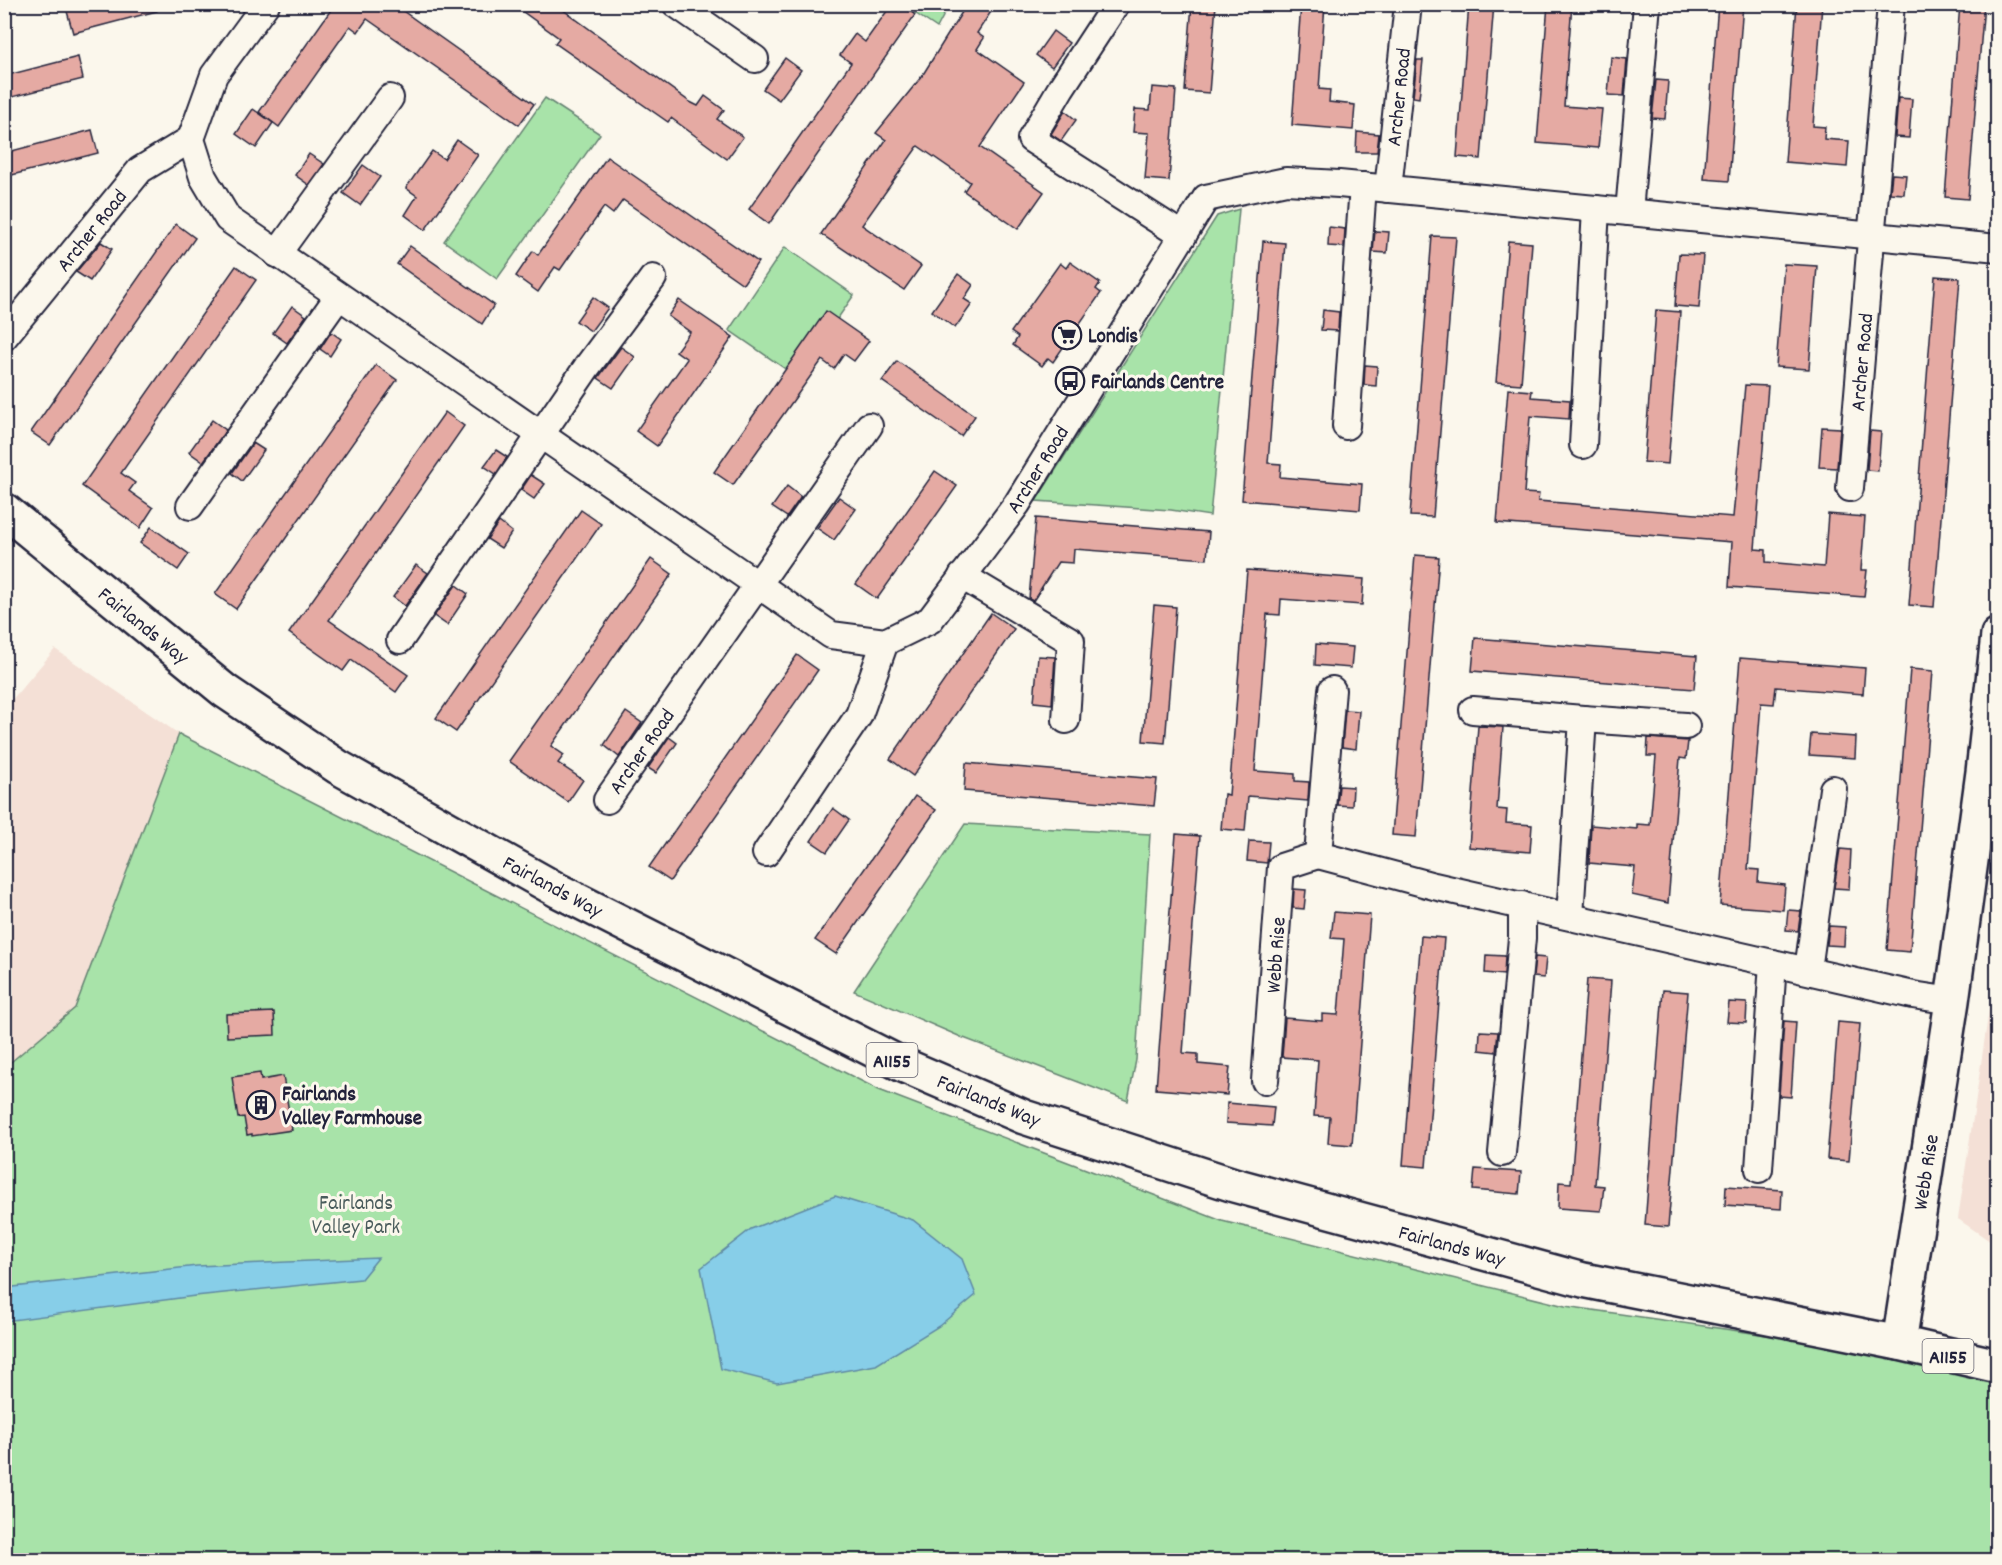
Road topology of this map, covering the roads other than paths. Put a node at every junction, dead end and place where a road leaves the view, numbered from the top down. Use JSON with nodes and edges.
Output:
{"nodes":[{"id":1,"x":266,"y":4,"type":"edge"},
{"id":2,"x":676,"y":4,"type":"edge"},
{"id":3,"x":1116,"y":4,"type":"edge"},
{"id":4,"x":1407,"y":4,"type":"edge"},
{"id":5,"x":1647,"y":4,"type":"edge"},
{"id":6,"x":1891,"y":4,"type":"edge"},
{"id":7,"x":755,"y":59,"type":"dead end"},
{"id":8,"x":390,"y":98,"type":"dead end"},
{"id":9,"x":190,"y":139,"type":"junction"},
{"id":10,"x":1363,"y":186,"type":"junction"},
{"id":11,"x":1388,"y":189,"type":"junction"},
{"id":12,"x":1596,"y":209,"type":"junction"},
{"id":13,"x":1629,"y":212,"type":"junction"},
{"id":14,"x":1183,"y":236,"type":"junction"},
{"id":15,"x":1872,"y":236,"type":"junction"},
{"id":16,"x":1998,"y":248,"type":"edge"},
{"id":17,"x":277,"y":254,"type":"junction"},
{"id":18,"x":653,"y":278,"type":"dead end"},
{"id":19,"x":338,"y":297,"type":"junction"},
{"id":20,"x":4,"y":337,"type":"edge"},
{"id":21,"x":869,"y":426,"type":"dead end"},
{"id":22,"x":1346,"y":426,"type":"dead end"},
{"id":23,"x":541,"y":436,"type":"junction"},
{"id":24,"x":1583,"y":445,"type":"dead end"},
{"id":25,"x":1850,"y":488,"type":"dead end"},
{"id":26,"x":190,"y":506,"type":"dead end"},
{"id":27,"x":4,"y":510,"type":"edge"},
{"id":28,"x":962,"y":576,"type":"junction"},
{"id":29,"x":756,"y":583,"type":"junction"},
{"id":30,"x":1998,"y":635,"type":"edge"},
{"id":31,"x":400,"y":640,"type":"dead end"},
{"id":32,"x":885,"y":642,"type":"junction"},
{"id":33,"x":1332,"y":690,"type":"dead end"},
{"id":34,"x":1473,"y":710,"type":"dead end"},
{"id":35,"x":1583,"y":719,"type":"junction"},
{"id":36,"x":1066,"y":720,"type":"dead end"},
{"id":37,"x":1686,"y":726,"type":"dead end"},
{"id":38,"x":1990,"y":773,"type":"edge"},
{"id":39,"x":1833,"y":789,"type":"dead end"},
{"id":40,"x":607,"y":800,"type":"dead end"},
{"id":41,"x":766,"y":853,"type":"dead end"},
{"id":42,"x":1318,"y":855,"type":"junction"},
{"id":43,"x":1522,"y":905,"type":"junction"},
{"id":44,"x":1570,"y":916,"type":"junction"},
{"id":45,"x":1773,"y":963,"type":"junction"},
{"id":46,"x":1808,"y":970,"type":"junction"},
{"id":47,"x":1952,"y":1001,"type":"junction"},
{"id":48,"x":1265,"y":1081,"type":"dead end"},
{"id":49,"x":1502,"y":1153,"type":"dead end"},
{"id":50,"x":1760,"y":1168,"type":"dead end"},
{"id":51,"x":1899,"y":1343,"type":"junction"},
{"id":52,"x":1998,"y":1366,"type":"edge"}],
"edges":[{"from":1,"to":9,"type":"street"},
{"from":2,"to":7,"type":"street"},
{"from":3,"to":14,"type":"street"},
{"from":4,"to":11,"type":"street","name":"Archer Road"},
{"from":5,"to":13,"type":"street"},
{"from":6,"to":15,"type":"street","name":"Archer Road"},
{"from":8,"to":17,"type":"street"},
{"from":9,"to":17,"type":"street"},
{"from":9,"to":20,"type":"street","name":"Archer Road"},
{"from":10,"to":11,"type":"street","name":"Archer Road"},
{"from":10,"to":14,"type":"street","name":"Archer Road"},
{"from":10,"to":22,"type":"street"},
{"from":11,"to":12,"type":"street","name":"Archer Road"},
{"from":12,"to":13,"type":"street","name":"Archer Road"},
{"from":12,"to":24,"type":"street"},
{"from":13,"to":15,"type":"street","name":"Archer Road"},
{"from":14,"to":28,"type":"street","name":"Archer Road"},
{"from":15,"to":16,"type":"street","name":"Archer Road"},
{"from":15,"to":25,"type":"street","name":"Archer Road"},
{"from":17,"to":19,"type":"street"},
{"from":18,"to":23,"type":"street"},
{"from":19,"to":23,"type":"street"},
{"from":19,"to":26,"type":"street"},
{"from":21,"to":29,"type":"street","name":"Archer Road"},
{"from":23,"to":29,"type":"street"},
{"from":23,"to":31,"type":"street"},
{"from":27,"to":51,"type":"main road","name":"Fairlands Way","number":"A1155"},
{"from":28,"to":32,"type":"street","name":"Archer Road"},
{"from":28,"to":36,"type":"street"},
{"from":29,"to":32,"type":"street"},
{"from":29,"to":40,"type":"street","name":"Archer Road"},
{"from":30,"to":38,"type":"main road","name":"Webb Rise"},
{"from":32,"to":41,"type":"street"},
{"from":33,"to":42,"type":"street"},
{"from":34,"to":35,"type":"street"},
{"from":35,"to":37,"type":"street"},
{"from":35,"to":44,"type":"street"},
{"from":38,"to":47,"type":"main road","name":"Webb Rise"},
{"from":39,"to":46,"type":"street"},
{"from":42,"to":43,"type":"street"},
{"from":42,"to":48,"type":"street","name":"Webb Rise"},
{"from":43,"to":44,"type":"street"},
{"from":43,"to":49,"type":"street"},
{"from":44,"to":45,"type":"street"},
{"from":45,"to":46,"type":"street"},
{"from":45,"to":50,"type":"street"},
{"from":46,"to":47,"type":"street"},
{"from":47,"to":51,"type":"main road","name":"Webb Rise"},
{"from":51,"to":52,"type":"main road","name":"Fairlands Way","number":"A1155"}]}
